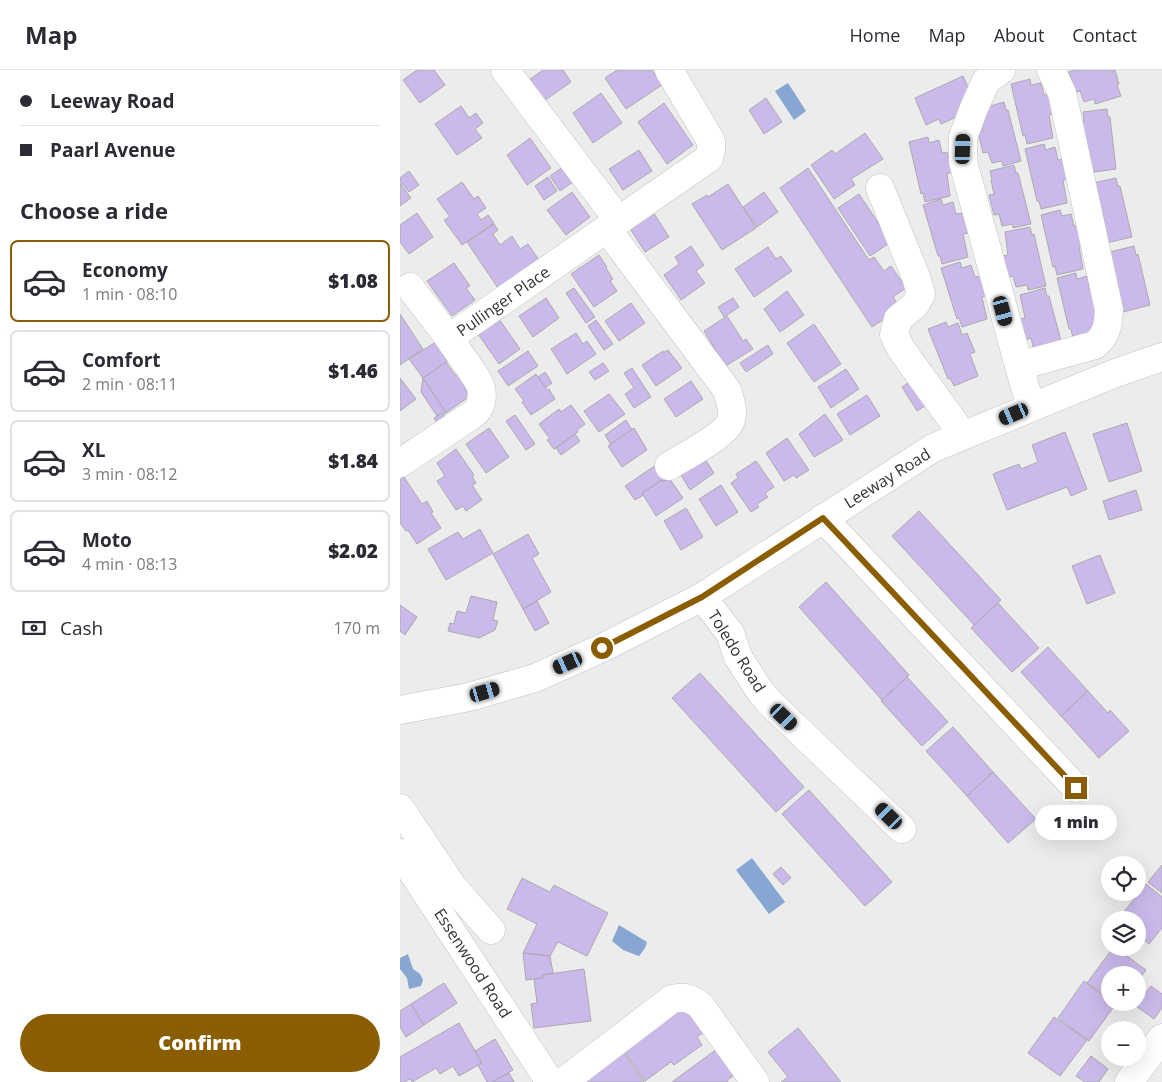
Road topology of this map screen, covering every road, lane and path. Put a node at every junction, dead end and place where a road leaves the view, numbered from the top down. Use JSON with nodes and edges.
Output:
{"nodes":[{"id":1,"x":505,"y":70,"type":"edge"},
{"id":2,"x":669,"y":70,"type":"edge"},
{"id":3,"x":1000,"y":70,"type":"edge"},
{"id":4,"x":1051,"y":70,"type":"edge"},
{"id":5,"x":880,"y":188,"type":"dead end"},
{"id":6,"x":613,"y":225,"type":"junction"},
{"id":7,"x":410,"y":288,"type":"dead end"},
{"id":8,"x":449,"y":338,"type":"junction"},
{"id":9,"x":1162,"y":357,"type":"edge"},
{"id":10,"x":1018,"y":366,"type":"junction"},
{"id":11,"x":1032,"y":407,"type":"junction"},
{"id":12,"x":963,"y":435,"type":"junction"},
{"id":13,"x":400,"y":463,"type":"edge"},
{"id":14,"x":669,"y":466,"type":"dead end"},
{"id":15,"x":823,"y":518,"type":"junction"},
{"id":16,"x":702,"y":597,"type":"junction"},
{"id":17,"x":401,"y":707,"type":"edge"},
{"id":18,"x":1076,"y":788,"type":"dead end"},
{"id":19,"x":400,"y":808,"type":"edge"},
{"id":20,"x":902,"y":829,"type":"dead end"},
{"id":21,"x":400,"y":853,"type":"edge"},
{"id":22,"x":491,"y":930,"type":"dead end"},
{"id":23,"x":1162,"y":1038,"type":"edge"},
{"id":24,"x":553,"y":1079,"type":"edge"},
{"id":25,"x":755,"y":1082,"type":"edge"},
{"id":26,"x":1129,"y":1082,"type":"edge"}],
"edges":[{"from":1,"to":6,"type":"street"},
{"from":2,"to":6,"type":"street","name":"Pullinger Place"},
{"from":3,"to":10,"type":"street"},
{"from":4,"to":10,"type":"street"},
{"from":5,"to":12,"type":"street"},
{"from":6,"to":8,"type":"street","name":"Pullinger Place"},
{"from":6,"to":14,"type":"street"},
{"from":7,"to":8,"type":"street"},
{"from":8,"to":13,"type":"street","name":"Pullinger Place"},
{"from":9,"to":11,"type":"street","name":"Leeway Road"},
{"from":10,"to":11,"type":"street"},
{"from":11,"to":12,"type":"street","name":"Leeway Road"},
{"from":12,"to":15,"type":"street","name":"Leeway Road"},
{"from":15,"to":16,"type":"street","name":"Leeway Road"},
{"from":15,"to":18,"type":"street"},
{"from":16,"to":17,"type":"street","name":"Leeway Road"},
{"from":16,"to":20,"type":"street","name":"Toledo Road"},
{"from":19,"to":22,"type":"street"},
{"from":21,"to":24,"type":"street","name":"Essenwood Road"},
{"from":23,"to":26,"type":"street"},
{"from":24,"to":25,"type":"street"}]}
